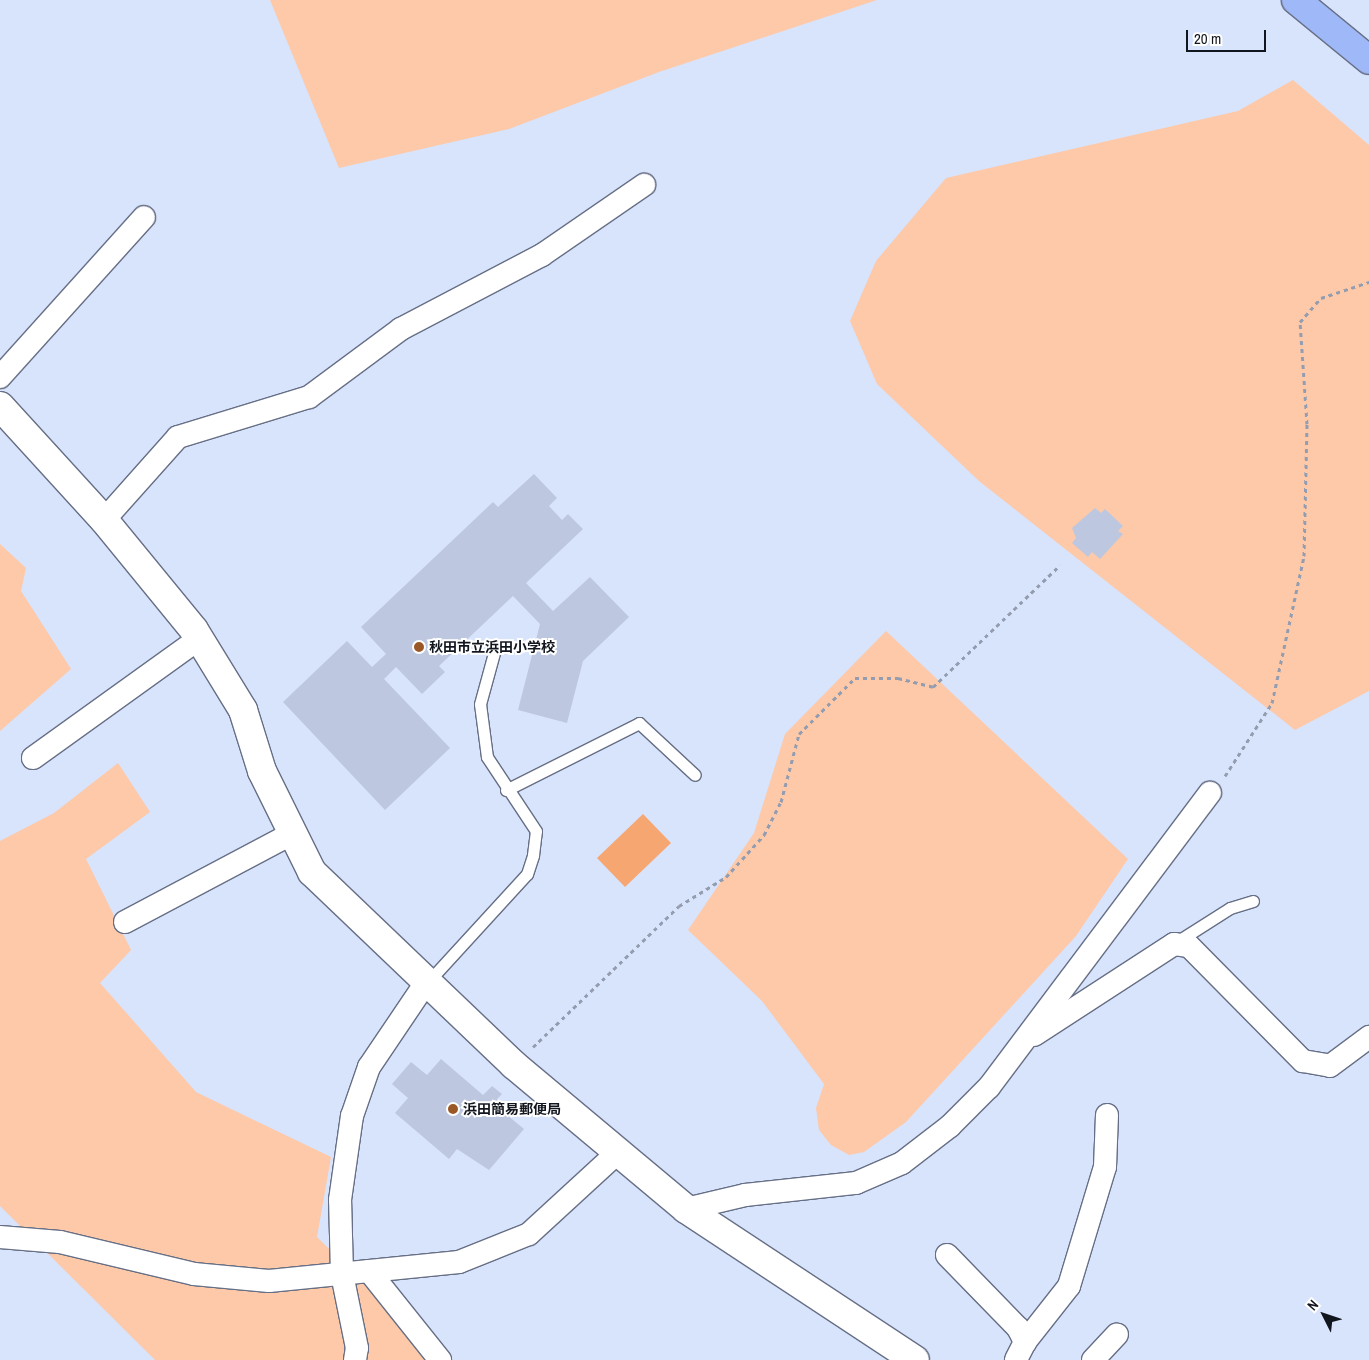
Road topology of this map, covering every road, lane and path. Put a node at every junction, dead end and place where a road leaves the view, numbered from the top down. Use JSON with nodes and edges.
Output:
{"nodes":[{"id":1,"x":1296,"y":0,"type":"edge"},
{"id":2,"x":1369,"y":60,"type":"edge"},
{"id":3,"x":644,"y":185,"type":"dead end"},
{"id":4,"x":144,"y":217,"type":"dead end"},
{"id":5,"x":1369,"y":282,"type":"edge"},
{"id":6,"x":0,"y":376,"type":"edge"},
{"id":7,"x":0,"y":406,"type":"edge"},
{"id":8,"x":104,"y":520,"type":"junction"},
{"id":9,"x":1060,"y":565,"type":"dead end"},
{"id":10,"x":200,"y":638,"type":"junction"},
{"id":11,"x":495,"y":649,"type":"dead end"},
{"id":12,"x":33,"y":758,"type":"dead end"},
{"id":13,"x":695,"y":775,"type":"dead end"},
{"id":14,"x":506,"y":790,"type":"junction"},
{"id":15,"x":1210,"y":793,"type":"joint"},
{"id":16,"x":291,"y":834,"type":"junction"},
{"id":17,"x":1253,"y":901,"type":"dead end"},
{"id":18,"x":125,"y":922,"type":"dead end"},
{"id":19,"x":1174,"y":944,"type":"junction"},
{"id":20,"x":425,"y":984,"type":"junction"},
{"id":21,"x":1369,"y":1037,"type":"edge"},
{"id":22,"x":1022,"y":1042,"type":"junction"},
{"id":23,"x":514,"y":1065,"type":"junction"},
{"id":24,"x":1107,"y":1115,"type":"dead end"},
{"id":25,"x":617,"y":1153,"type":"junction"},
{"id":26,"x":686,"y":1209,"type":"junction"},
{"id":27,"x":0,"y":1237,"type":"edge"},
{"id":28,"x":947,"y":1255,"type":"dead end"},
{"id":29,"x":369,"y":1271,"type":"junction"},
{"id":30,"x":342,"y":1274,"type":"junction"},
{"id":31,"x":1117,"y":1334,"type":"dead end"},
{"id":32,"x":1021,"y":1351,"type":"edge"},
{"id":33,"x":355,"y":1360,"type":"edge"},
{"id":34,"x":440,"y":1360,"type":"edge"},
{"id":35,"x":915,"y":1360,"type":"edge"},
{"id":36,"x":1093,"y":1360,"type":"edge"}],
"edges":[{"from":1,"to":2,"type":"highway"},
{"from":3,"to":8,"type":"street"},
{"from":4,"to":6,"type":"street"},
{"from":5,"to":15,"type":"path"},
{"from":7,"to":8,"type":"street"},
{"from":8,"to":10,"type":"street"},
{"from":9,"to":23,"type":"path"},
{"from":10,"to":12,"type":"street"},
{"from":10,"to":16,"type":"street"},
{"from":11,"to":14,"type":"lane"},
{"from":13,"to":14,"type":"lane"},
{"from":14,"to":20,"type":"lane"},
{"from":15,"to":22,"type":"street"},
{"from":16,"to":18,"type":"street"},
{"from":16,"to":20,"type":"street"},
{"from":17,"to":19,"type":"lane"},
{"from":19,"to":21,"type":"street"},
{"from":19,"to":22,"type":"street"},
{"from":20,"to":23,"type":"street"},
{"from":20,"to":30,"type":"street"},
{"from":22,"to":26,"type":"street"},
{"from":23,"to":25,"type":"street"},
{"from":24,"to":32,"type":"street"},
{"from":25,"to":26,"type":"street"},
{"from":25,"to":29,"type":"street"},
{"from":26,"to":35,"type":"street"},
{"from":27,"to":30,"type":"street"},
{"from":28,"to":32,"type":"street"},
{"from":29,"to":30,"type":"street"},
{"from":29,"to":34,"type":"street"},
{"from":30,"to":33,"type":"street"},
{"from":31,"to":36,"type":"street"}]}
